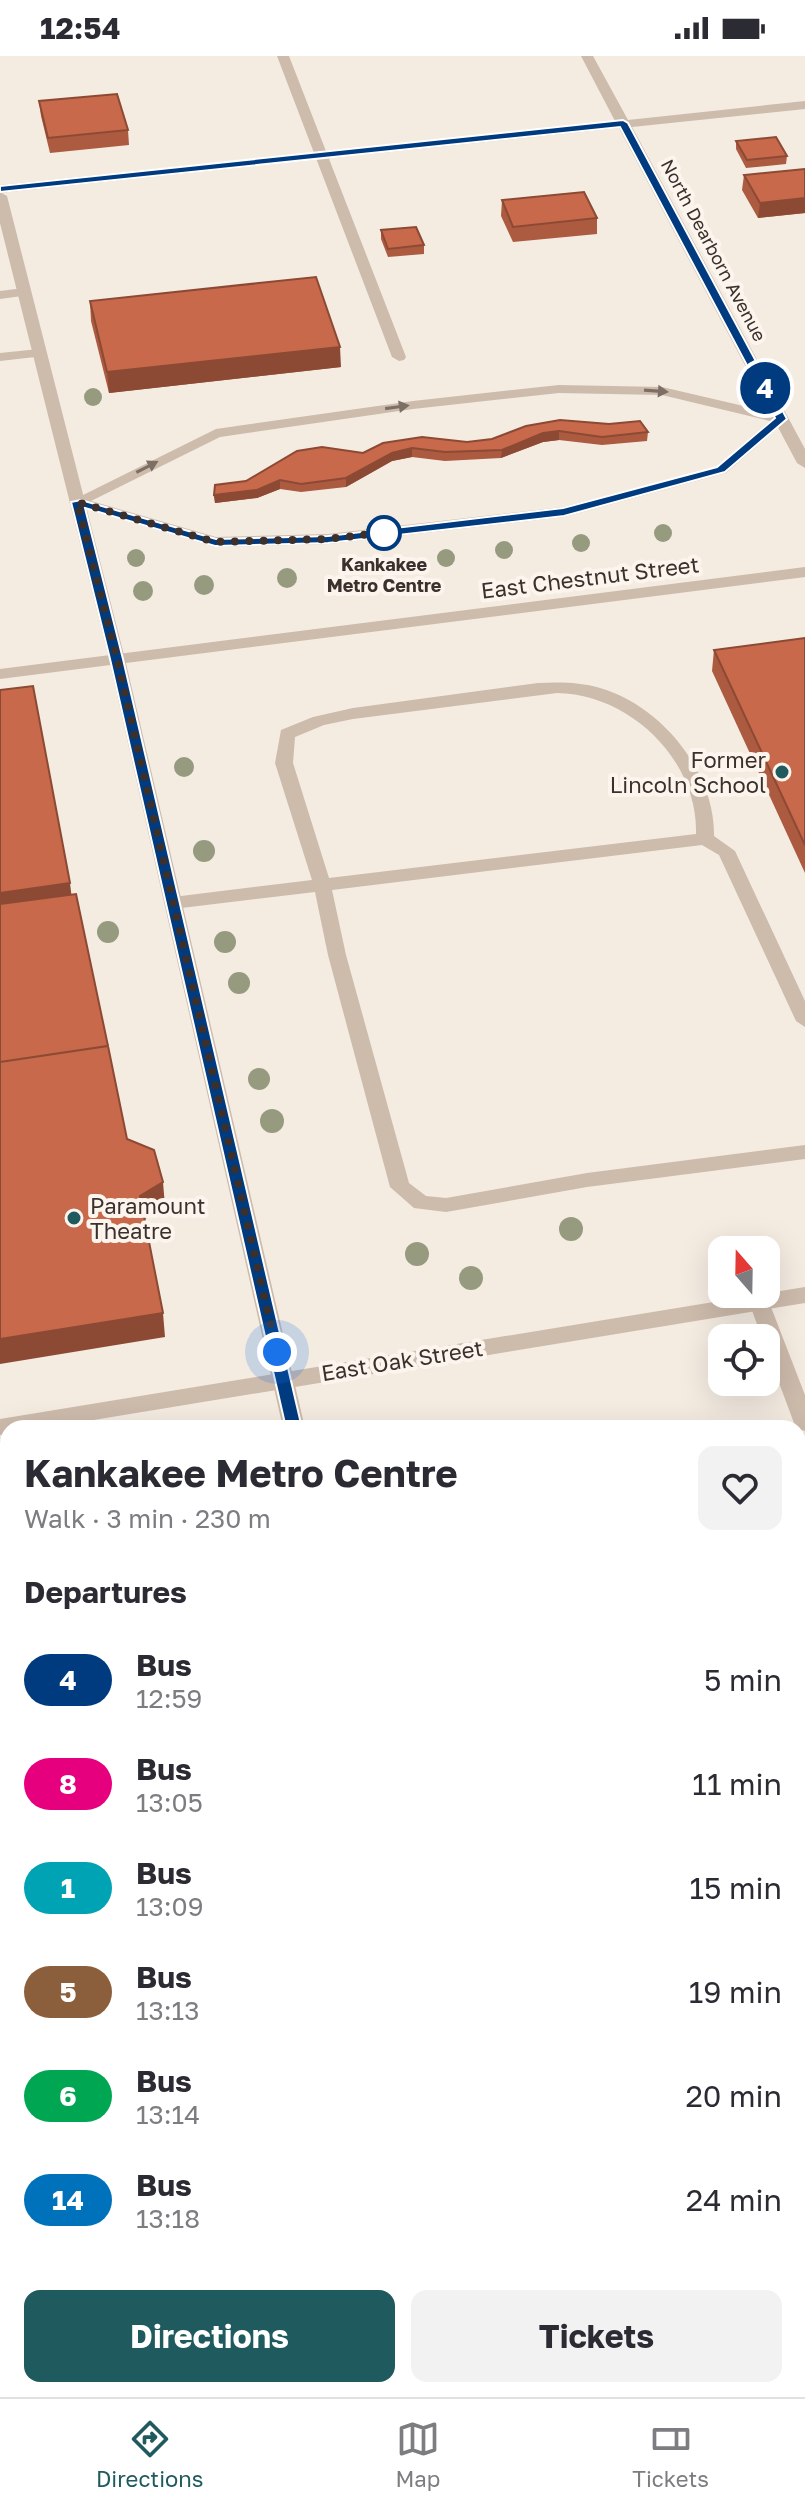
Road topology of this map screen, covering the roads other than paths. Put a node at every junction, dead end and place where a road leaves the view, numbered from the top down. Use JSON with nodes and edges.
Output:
{"nodes":[{"id":1,"x":283,"y":56,"type":"edge"},
{"id":2,"x":587,"y":56,"type":"edge"},
{"id":3,"x":805,"y":105,"type":"edge"},
{"id":4,"x":623,"y":123,"type":"junction"},
{"id":5,"x":323,"y":155,"type":"junction"},
{"id":6,"x":0,"y":189,"type":"edge"},
{"id":7,"x":0,"y":196,"type":"edge"},
{"id":8,"x":24,"y":292,"type":"junction"},
{"id":9,"x":0,"y":295,"type":"edge"},
{"id":10,"x":39,"y":353,"type":"junction"},
{"id":11,"x":0,"y":357,"type":"edge"},
{"id":12,"x":399,"y":357,"type":"dead end"},
{"id":13,"x":781,"y":419,"type":"junction"},
{"id":14,"x":805,"y":463,"type":"edge"},
{"id":15,"x":77,"y":502,"type":"junction"},
{"id":16,"x":805,"y":572,"type":"edge"},
{"id":17,"x":117,"y":659,"type":"junction"},
{"id":18,"x":0,"y":674,"type":"edge"},
{"id":19,"x":705,"y":839,"type":"junction"},
{"id":20,"x":322,"y":885,"type":"junction"},
{"id":21,"x":173,"y":903,"type":"junction"},
{"id":22,"x":805,"y":1021,"type":"edge"},
{"id":23,"x":805,"y":1152,"type":"edge"},
{"id":24,"x":805,"y":1295,"type":"edge"},
{"id":25,"x":780,"y":1299,"type":"edge"},
{"id":26,"x":722,"y":1308,"type":"edge"},
{"id":27,"x":761,"y":1308,"type":"edge"},
{"id":28,"x":283,"y":1380,"type":"junction"},
{"id":29,"x":42,"y":1420,"type":"edge"},
{"id":30,"x":292,"y":1420,"type":"edge"},
{"id":31,"x":804,"y":1420,"type":"edge"}],
"edges":[{"from":1,"to":5,"type":"street"},
{"from":2,"to":4,"type":"street","name":"North Dearborn Avenue"},
{"from":3,"to":4,"type":"street"},
{"from":4,"to":5,"type":"street"},
{"from":4,"to":13,"type":"street","name":"North Dearborn Avenue"},
{"from":5,"to":6,"type":"street"},
{"from":5,"to":12,"type":"street"},
{"from":7,"to":8,"type":"street"},
{"from":8,"to":9,"type":"street"},
{"from":8,"to":10,"type":"street"},
{"from":10,"to":11,"type":"street"},
{"from":10,"to":15,"type":"street"},
{"from":13,"to":14,"type":"street","name":"North Dearborn Avenue"},
{"from":15,"to":13,"type":"street","one_way":true},
{"from":13,"to":15,"type":"street"},
{"from":15,"to":17,"type":"street"},
{"from":16,"to":17,"type":"street","name":"East Chestnut Street"},
{"from":17,"to":18,"type":"street","name":"East Chestnut Street"},
{"from":17,"to":21,"type":"street"},
{"from":19,"to":20,"type":"street"},
{"from":19,"to":20,"type":"street"},
{"from":19,"to":22,"type":"street"},
{"from":20,"to":21,"type":"street"},
{"from":20,"to":23,"type":"street"},
{"from":21,"to":28,"type":"street"},
{"from":24,"to":25,"type":"street","name":"East Oak Street"},
{"from":26,"to":28,"type":"street","name":"East Oak Street"},
{"from":27,"to":31,"type":"street"},
{"from":28,"to":29,"type":"street","name":"East Oak Street"},
{"from":28,"to":30,"type":"street"}]}
